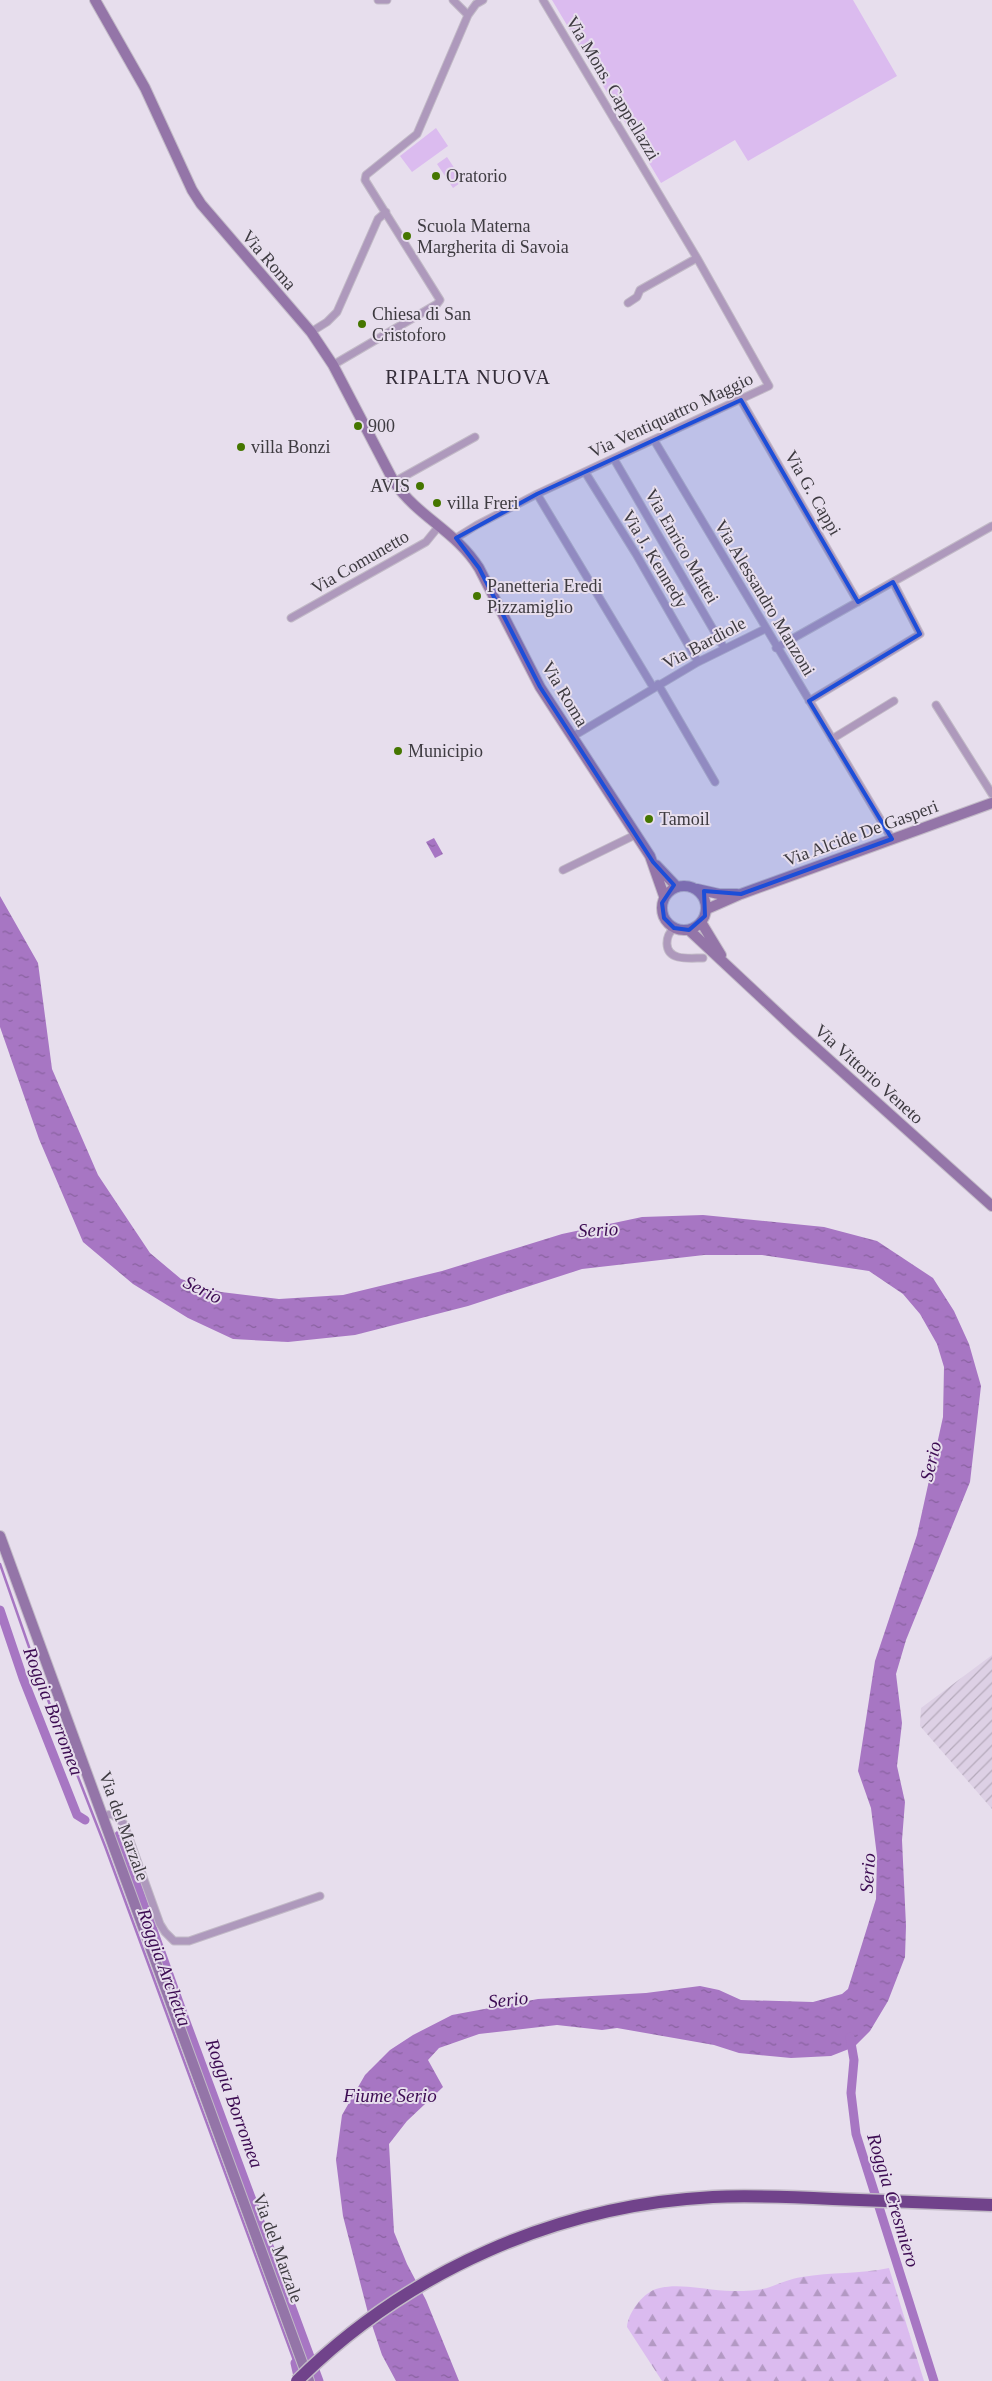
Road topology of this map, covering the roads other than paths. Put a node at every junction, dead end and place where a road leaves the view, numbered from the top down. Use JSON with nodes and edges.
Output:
{"nodes":[{"id":1,"x":95,"y":0,"type":"edge"},
{"id":2,"x":378,"y":0,"type":"edge"},
{"id":3,"x":387,"y":0,"type":"edge"},
{"id":4,"x":453,"y":0,"type":"edge"},
{"id":5,"x":483,"y":0,"type":"edge"},
{"id":6,"x":543,"y":0,"type":"edge"},
{"id":7,"x":468,"y":15,"type":"junction"},
{"id":8,"x":657,"y":191,"type":"joint"},
{"id":9,"x":386,"y":212,"type":"junction"},
{"id":10,"x":697,"y":258,"type":"junction"},
{"id":11,"x":628,"y":304,"type":"dead end"},
{"id":12,"x":311,"y":332,"type":"junction"},
{"id":13,"x":333,"y":365,"type":"junction"},
{"id":14,"x":741,"y":400,"type":"junction"},
{"id":15,"x":476,"y":437,"type":"dead end"},
{"id":16,"x":654,"y":440,"type":"junction"},
{"id":17,"x":614,"y":459,"type":"junction"},
{"id":18,"x":585,"y":472,"type":"junction"},
{"id":19,"x":394,"y":482,"type":"junction"},
{"id":20,"x":537,"y":494,"type":"junction"},
{"id":21,"x":439,"y":526,"type":"junction"},
{"id":22,"x":992,"y":526,"type":"edge"},
{"id":23,"x":456,"y":538,"type":"junction"},
{"id":24,"x":892,"y":582,"type":"junction"},
{"id":25,"x":858,"y":602,"type":"junction"},
{"id":26,"x":291,"y":618,"type":"dead end"},
{"id":27,"x":765,"y":629,"type":"junction"},
{"id":28,"x":724,"y":648,"type":"junction"},
{"id":29,"x":776,"y":648,"type":"junction"},
{"id":30,"x":698,"y":662,"type":"junction"},
{"id":31,"x":656,"y":686,"type":"junction"},
{"id":32,"x":809,"y":701,"type":"junction"},
{"id":33,"x":894,"y":701,"type":"dead end"},
{"id":34,"x":936,"y":705,"type":"dead end"},
{"id":35,"x":572,"y":737,"type":"junction"},
{"id":36,"x":832,"y":739,"type":"junction"},
{"id":37,"x":715,"y":782,"type":"dead end"},
{"id":38,"x":992,"y":794,"type":"edge"},
{"id":39,"x":992,"y":803,"type":"edge"},
{"id":40,"x":637,"y":834,"type":"junction"},
{"id":41,"x":892,"y":839,"type":"junction"},
{"id":42,"x":654,"y":862,"type":"junction"},
{"id":43,"x":563,"y":870,"type":"dead end"},
{"id":44,"x":676,"y":886,"type":"junction"},
{"id":45,"x":697,"y":889,"type":"junction"},
{"id":46,"x":741,"y":894,"type":"junction"},
{"id":47,"x":664,"y":896,"type":"junction"},
{"id":48,"x":707,"y":908,"type":"junction"},
{"id":49,"x":701,"y":922,"type":"junction"},
{"id":50,"x":674,"y":928,"type":"junction"},
{"id":51,"x":689,"y":930,"type":"junction"},
{"id":52,"x":703,"y":958,"type":"dead end"},
{"id":53,"x":727,"y":964,"type":"junction"},
{"id":54,"x":992,"y":1206,"type":"edge"},
{"id":55,"x":0,"y":1536,"type":"edge"},
{"id":56,"x":103,"y":1816,"type":"junction"},
{"id":57,"x":320,"y":1896,"type":"dead end"},
{"id":58,"x":992,"y":2206,"type":"edge"},
{"id":59,"x":297,"y":2381,"type":"edge"},
{"id":60,"x":309,"y":2381,"type":"edge"}],
"edges":[{"from":1,"to":12,"type":"main road","name":"Via Roma"},
{"from":2,"to":3,"type":"street"},
{"from":4,"to":7,"type":"street"},
{"from":5,"to":7,"type":"street"},
{"from":6,"to":8,"type":"street","name":"Via Mons. Cappellazzi"},
{"from":7,"to":9,"type":"street"},
{"from":8,"to":10,"type":"street","name":"Via Ventiquattro Maggio"},
{"from":9,"to":12,"type":"street"},
{"from":9,"to":13,"type":"street"},
{"from":10,"to":11,"type":"street"},
{"from":10,"to":14,"type":"street","name":"Via Ventiquattro Maggio"},
{"from":12,"to":13,"type":"main road","name":"Via Roma"},
{"from":13,"to":19,"type":"main road","name":"Via Roma"},
{"from":14,"to":16,"type":"street","name":"Via Ventiquattro Maggio"},
{"from":14,"to":25,"type":"street","name":"Via G. Cappi"},
{"from":15,"to":19,"type":"street"},
{"from":16,"to":17,"type":"street","name":"Via Ventiquattro Maggio"},
{"from":16,"to":27,"type":"street","name":"Via Alessandro Manzoni"},
{"from":17,"to":18,"type":"street","name":"Via Ventiquattro Maggio"},
{"from":17,"to":28,"type":"street","name":"Via Enrico Mattei"},
{"from":18,"to":20,"type":"street","name":"Via Ventiquattro Maggio"},
{"from":18,"to":30,"type":"street","name":"Via J. Kennedy"},
{"from":19,"to":21,"type":"main road","name":"Via Roma"},
{"from":20,"to":23,"type":"street","name":"Via Ventiquattro Maggio"},
{"from":20,"to":31,"type":"street"},
{"from":21,"to":23,"type":"main road","name":"Via Roma"},
{"from":21,"to":26,"type":"street","name":"Via Comunetto"},
{"from":22,"to":24,"type":"street"},
{"from":23,"to":35,"type":"main road","name":"Via Roma"},
{"from":24,"to":25,"type":"street"},
{"from":24,"to":32,"type":"street"},
{"from":25,"to":29,"type":"street"},
{"from":27,"to":28,"type":"street","name":"Via Bardiole"},
{"from":27,"to":29,"type":"street","name":"Via Alessandro Manzoni"},
{"from":28,"to":30,"type":"street","name":"Via Bardiole"},
{"from":29,"to":32,"type":"street","name":"Via Alessandro Manzoni"},
{"from":30,"to":31,"type":"street","name":"Via Bardiole"},
{"from":31,"to":35,"type":"street","name":"Via Bardiole"},
{"from":31,"to":37,"type":"street","name":"Via Bardiole"},
{"from":32,"to":36,"type":"street","name":"Via Alessandro Manzoni"},
{"from":33,"to":36,"type":"street"},
{"from":34,"to":38,"type":"street"},
{"from":35,"to":40,"type":"main road","name":"Via Roma"},
{"from":36,"to":41,"type":"street","name":"Via Alessandro Manzoni"},
{"from":39,"to":41,"type":"main road","name":"Via Alcide De Gasperi"},
{"from":40,"to":42,"type":"main road","name":"Via Roma"},
{"from":40,"to":43,"type":"street"},
{"from":41,"to":46,"type":"main road","name":"Via Alcide De Gasperi"},
{"from":42,"to":44,"type":"main road"},
{"from":42,"to":47,"type":"main road"},
{"from":44,"to":45,"type":"main road"},
{"from":44,"to":47,"type":"main road"},
{"from":45,"to":46,"type":"main road","name":"Via Alcide De Gasperi"},
{"from":45,"to":48,"type":"main road"},
{"from":46,"to":48,"type":"main road","name":"Via Alcide De Gasperi"},
{"from":47,"to":50,"type":"main road"},
{"from":48,"to":49,"type":"main road"},
{"from":49,"to":51,"type":"main road"},
{"from":49,"to":53,"type":"main road"},
{"from":50,"to":51,"type":"main road"},
{"from":50,"to":52,"type":"street"},
{"from":51,"to":53,"type":"main road"},
{"from":53,"to":54,"type":"main road","name":"Via Vittorio Veneto"},
{"from":55,"to":56,"type":"main road","name":"Via del Marzale"},
{"from":56,"to":57,"type":"street"},
{"from":56,"to":60,"type":"main road","name":"Via del Marzale"},
{"from":58,"to":59,"type":"highway","bridge":true}]}
